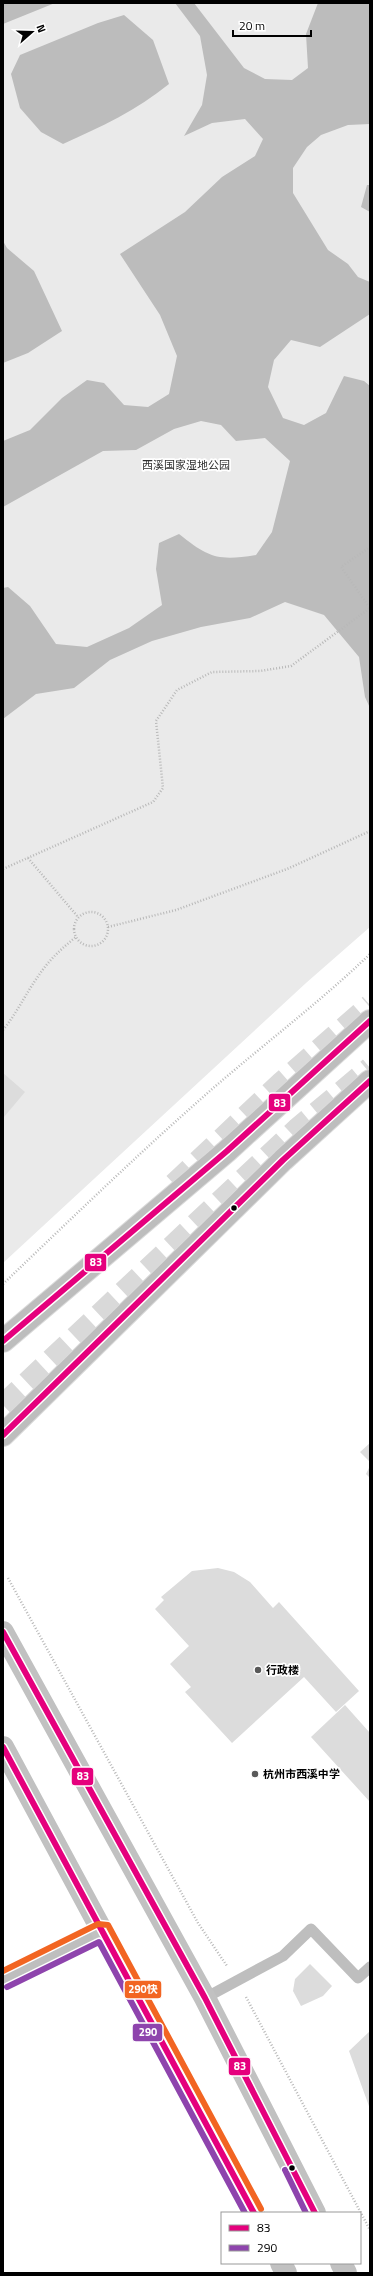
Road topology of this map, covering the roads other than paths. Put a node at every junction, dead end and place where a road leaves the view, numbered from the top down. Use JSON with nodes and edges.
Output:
{"nodes":[{"id":1,"x":370,"y":1021,"type":"edge"},
{"id":2,"x":370,"y":1081,"type":"edge"},
{"id":3,"x":3,"y":1341,"type":"edge"},
{"id":4,"x":3,"y":1435,"type":"edge"},
{"id":5,"x":3,"y":1632,"type":"edge"},
{"id":6,"x":3,"y":1747,"type":"edge"},
{"id":7,"x":102,"y":1931,"type":"junction"},
{"id":8,"x":370,"y":1967,"type":"edge"},
{"id":9,"x":3,"y":1980,"type":"edge"},
{"id":10,"x":205,"y":1998,"type":"junction"},
{"id":11,"x":253,"y":2212,"type":"edge"},
{"id":12,"x":314,"y":2212,"type":"edge"},
{"id":13,"x":282,"y":2264,"type":"edge"},
{"id":14,"x":342,"y":2264,"type":"edge"},
{"id":15,"x":286,"y":2273,"type":"edge"},
{"id":16,"x":346,"y":2273,"type":"edge"}],
"edges":[{"from":1,"to":3,"type":"main road"},
{"from":2,"to":4,"type":"main road"},
{"from":5,"to":10,"type":"main road"},
{"from":6,"to":7,"type":"main road"},
{"from":7,"to":9,"type":"lane"},
{"from":7,"to":11,"type":"main road"},
{"from":8,"to":10,"type":"lane"},
{"from":10,"to":12,"type":"main road"},
{"from":13,"to":15,"type":"main road"},
{"from":14,"to":16,"type":"main road"}]}
